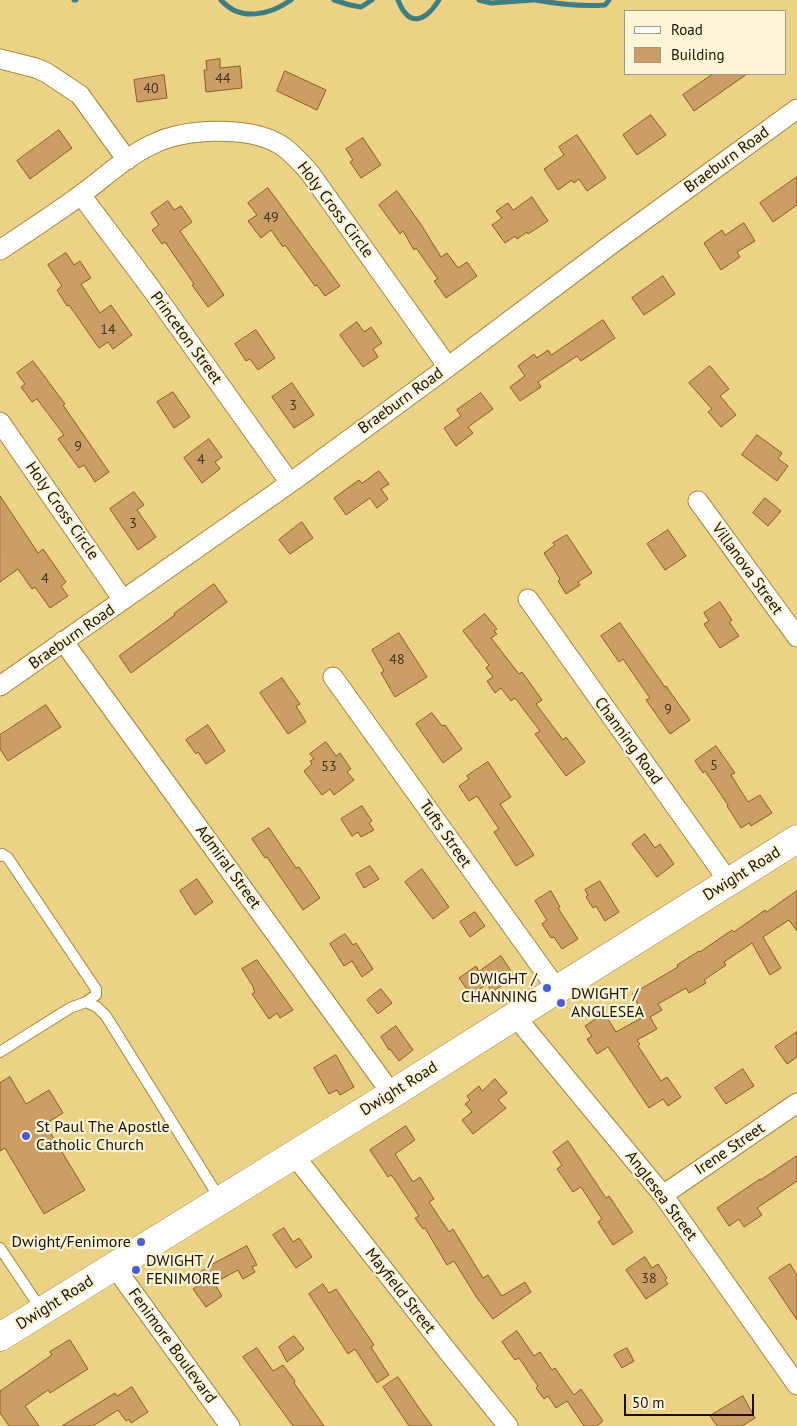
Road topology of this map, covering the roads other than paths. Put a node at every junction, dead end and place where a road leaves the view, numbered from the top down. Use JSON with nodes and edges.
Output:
{"nodes":[{"id":1,"x":0,"y":60,"type":"edge"},
{"id":2,"x":797,"y":109,"type":"edge"},
{"id":3,"x":127,"y":160,"type":"junction"},
{"id":4,"x":81,"y":195,"type":"junction"},
{"id":5,"x":0,"y":250,"type":"edge"},
{"id":6,"x":448,"y":367,"type":"junction"},
{"id":7,"x":0,"y":422,"type":"edge"},
{"id":8,"x":290,"y":483,"type":"junction"},
{"id":9,"x":698,"y":500,"type":"dead end"},
{"id":10,"x":123,"y":600,"type":"junction"},
{"id":11,"x":528,"y":600,"type":"dead end"},
{"id":12,"x":797,"y":637,"type":"edge"},
{"id":13,"x":63,"y":641,"type":"junction"},
{"id":14,"x":334,"y":677,"type":"dead end"},
{"id":15,"x":0,"y":686,"type":"edge"},
{"id":16,"x":797,"y":840,"type":"edge"},
{"id":17,"x":0,"y":856,"type":"edge"},
{"id":18,"x":729,"y":882,"type":"junction"},
{"id":19,"x":557,"y":990,"type":"junction"},
{"id":20,"x":86,"y":1002,"type":"junction"},
{"id":21,"x":515,"y":1016,"type":"junction"},
{"id":22,"x":0,"y":1052,"type":"edge"},
{"id":23,"x":392,"y":1094,"type":"junction"},
{"id":24,"x":797,"y":1102,"type":"edge"},
{"id":25,"x":294,"y":1155,"type":"junction"},
{"id":26,"x":663,"y":1195,"type":"junction"},
{"id":27,"x":221,"y":1200,"type":"junction"},
{"id":28,"x":0,"y":1248,"type":"edge"},
{"id":29,"x":114,"y":1266,"type":"junction"},
{"id":30,"x":42,"y":1311,"type":"junction"},
{"id":31,"x":0,"y":1337,"type":"edge"},
{"id":32,"x":797,"y":1385,"type":"edge"},
{"id":33,"x":230,"y":1426,"type":"edge"},
{"id":34,"x":508,"y":1426,"type":"edge"}],
"edges":[{"from":1,"to":3,"type":"street"},
{"from":2,"to":6,"type":"street","name":"Braeburn Road"},
{"from":3,"to":4,"type":"street","name":"Holy Cross Circle"},
{"from":3,"to":6,"type":"street","name":"Holy Cross Circle"},
{"from":4,"to":5,"type":"street","name":"Holy Cross Circle"},
{"from":4,"to":8,"type":"street","name":"Princeton Street"},
{"from":6,"to":8,"type":"street","name":"Braeburn Road"},
{"from":7,"to":10,"type":"street","name":"Holy Cross Circle"},
{"from":8,"to":10,"type":"street","name":"Braeburn Road"},
{"from":9,"to":12,"type":"street","name":"Villanova Street"},
{"from":10,"to":13,"type":"street","name":"Braeburn Road"},
{"from":11,"to":18,"type":"street","name":"Channing Road"},
{"from":13,"to":15,"type":"street","name":"Braeburn Road"},
{"from":13,"to":23,"type":"street","name":"Admiral Street"},
{"from":14,"to":19,"type":"street","name":"Tufts Street"},
{"from":16,"to":18,"type":"main road","name":"Dwight Road"},
{"from":17,"to":20,"type":"lane"},
{"from":18,"to":19,"type":"main road","name":"Dwight Road"},
{"from":19,"to":21,"type":"main road","name":"Dwight Road"},
{"from":20,"to":22,"type":"lane"},
{"from":20,"to":27,"type":"lane"},
{"from":21,"to":23,"type":"main road","name":"Dwight Road"},
{"from":21,"to":26,"type":"street","name":"Anglesea Street"},
{"from":23,"to":25,"type":"main road","name":"Dwight Road"},
{"from":24,"to":26,"type":"street","name":"Irene Street"},
{"from":25,"to":27,"type":"main road","name":"Dwight Road"},
{"from":25,"to":34,"type":"street","name":"Mayfield Street"},
{"from":26,"to":32,"type":"street","name":"Anglesea Street"},
{"from":27,"to":29,"type":"main road","name":"Dwight Road"},
{"from":28,"to":30,"type":"lane"},
{"from":29,"to":30,"type":"main road","name":"Dwight Road"},
{"from":29,"to":33,"type":"street","name":"Fenimore Boulevard"},
{"from":30,"to":31,"type":"main road","name":"Dwight Road"}]}
